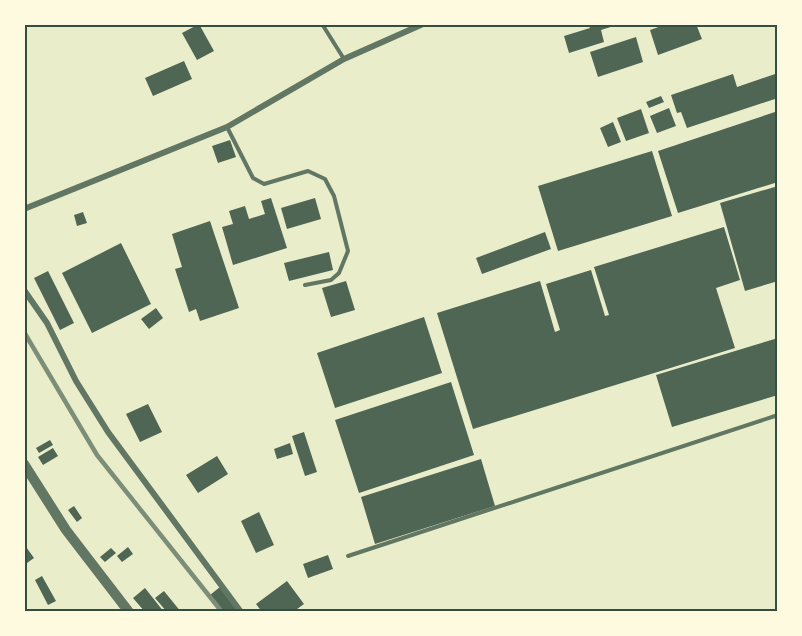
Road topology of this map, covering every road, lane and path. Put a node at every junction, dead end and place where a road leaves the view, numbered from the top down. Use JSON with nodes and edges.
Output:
{"nodes":[{"id":1,"x":322,"y":24,"type":"edge"},
{"id":2,"x":423,"y":24,"type":"edge"},
{"id":3,"x":344,"y":59,"type":"junction"},
{"id":4,"x":227,"y":128,"type":"junction"},
{"id":5,"x":24,"y":209,"type":"edge"},
{"id":6,"x":305,"y":285,"type":"dead end"},
{"id":7,"x":24,"y":290,"type":"edge"},
{"id":8,"x":778,"y":415,"type":"edge"},
{"id":9,"x":24,"y":464,"type":"edge"},
{"id":10,"x":348,"y":556,"type":"dead end"},
{"id":11,"x":129,"y":612,"type":"edge"},
{"id":12,"x":241,"y":612,"type":"edge"}],
"edges":[{"from":1,"to":3,"type":"lane"},
{"from":2,"to":3,"type":"street"},
{"from":3,"to":4,"type":"street"},
{"from":4,"to":5,"type":"street"},
{"from":4,"to":6,"type":"lane"},
{"from":7,"to":12,"type":"street"},
{"from":8,"to":10,"type":"lane"},
{"from":9,"to":11,"type":"street"}]}
